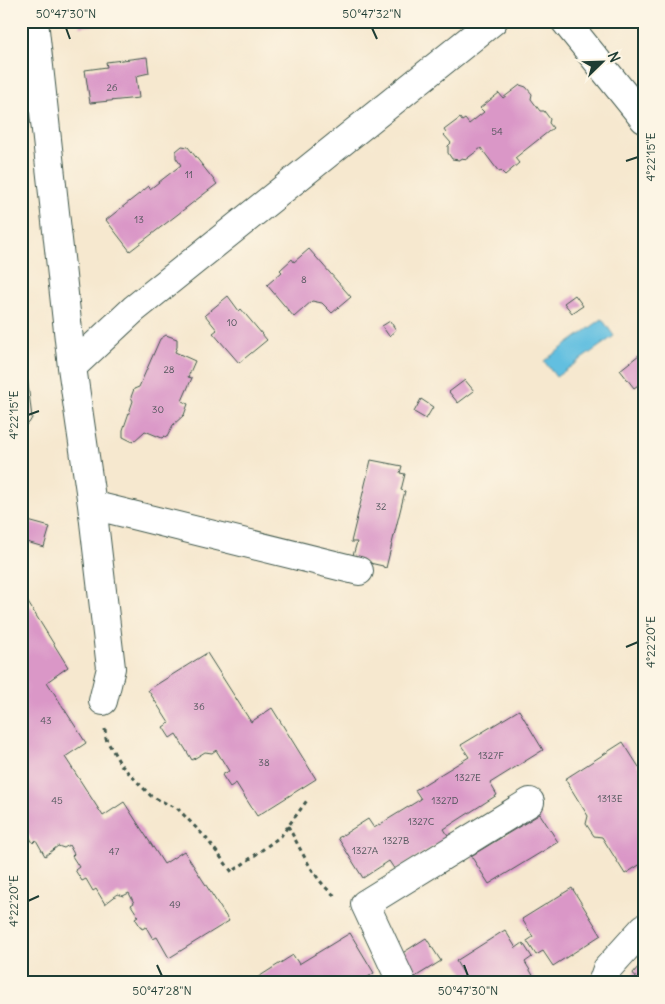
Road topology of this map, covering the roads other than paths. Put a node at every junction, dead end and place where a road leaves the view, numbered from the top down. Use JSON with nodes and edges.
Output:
{"nodes":[{"id":1,"x":34,"y":21,"type":"edge"},
{"id":2,"x":493,"y":21,"type":"edge"},
{"id":3,"x":565,"y":21,"type":"edge"},
{"id":4,"x":644,"y":119,"type":"edge"},
{"id":5,"x":72,"y":367,"type":"junction"},
{"id":6,"x":92,"y":505,"type":"junction"},
{"id":7,"x":359,"y":571,"type":"dead end"},
{"id":8,"x":103,"y":701,"type":"road end"},
{"id":9,"x":530,"y":802,"type":"dead end"},
{"id":10,"x":644,"y":928,"type":"edge"},
{"id":11,"x":398,"y":983,"type":"edge"},
{"id":12,"x":602,"y":983,"type":"edge"}],
"edges":[{"from":1,"to":5,"type":"street"},
{"from":2,"to":5,"type":"street"},
{"from":3,"to":4,"type":"street"},
{"from":5,"to":6,"type":"street"},
{"from":6,"to":7,"type":"street"},
{"from":6,"to":8,"type":"street"},
{"from":9,"to":11,"type":"street"},
{"from":10,"to":12,"type":"street"}]}
